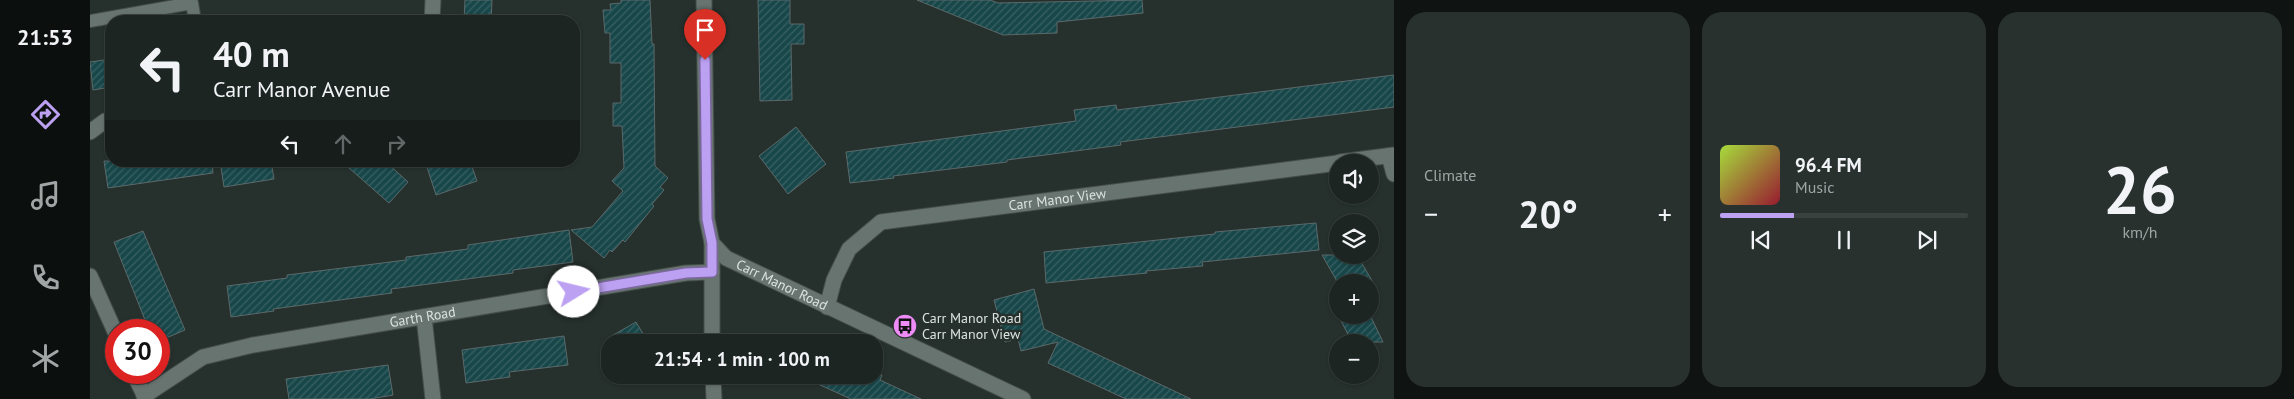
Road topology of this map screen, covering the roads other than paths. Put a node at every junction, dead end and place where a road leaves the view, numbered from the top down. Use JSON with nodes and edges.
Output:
{"nodes":[{"id":1,"x":433,"y":0,"type":"edge"},
{"id":2,"x":704,"y":0,"type":"edge"},
{"id":3,"x":124,"y":15,"type":"edge"},
{"id":4,"x":194,"y":15,"type":"edge"},
{"id":5,"x":432,"y":15,"type":"edge"},
{"id":6,"x":105,"y":18,"type":"edge"},
{"id":7,"x":90,"y":21,"type":"edge"},
{"id":8,"x":105,"y":121,"type":"edge"},
{"id":9,"x":90,"y":132,"type":"edge"},
{"id":10,"x":1391,"y":155,"type":"edge"},
{"id":11,"x":1329,"y":164,"type":"edge"},
{"id":12,"x":1394,"y":174,"type":"edge"},
{"id":13,"x":712,"y":243,"type":"junction"},
{"id":14,"x":712,"y":272,"type":"junction"},
{"id":15,"x":90,"y":276,"type":"edge"},
{"id":16,"x":827,"y":307,"type":"junction"},
{"id":17,"x":424,"y":317,"type":"junction"},
{"id":18,"x":109,"y":319,"type":"edge"},
{"id":19,"x":712,"y":334,"type":"edge"},
{"id":20,"x":139,"y":384,"type":"edge"},
{"id":21,"x":713,"y":384,"type":"edge"},
{"id":22,"x":145,"y":397,"type":"edge"},
{"id":23,"x":433,"y":399,"type":"edge"},
{"id":24,"x":714,"y":399,"type":"edge"},
{"id":25,"x":1023,"y":399,"type":"edge"}],
"edges":[{"from":1,"to":5,"type":"street"},
{"from":2,"to":13,"type":"street"},
{"from":3,"to":4,"type":"lane"},
{"from":6,"to":7,"type":"lane"},
{"from":8,"to":9,"type":"street"},
{"from":10,"to":12,"type":"street"},
{"from":11,"to":16,"type":"street","name":"Carr Manor View"},
{"from":13,"to":14,"type":"street"},
{"from":13,"to":16,"type":"street","name":"Carr Manor Road"},
{"from":14,"to":17,"type":"street","name":"Garth Road"},
{"from":14,"to":19,"type":"street"},
{"from":15,"to":18,"type":"street"},
{"from":16,"to":25,"type":"street","name":"Carr Manor Road"},
{"from":17,"to":22,"type":"street","name":"Garth Road"},
{"from":17,"to":23,"type":"street"},
{"from":20,"to":22,"type":"street"},
{"from":21,"to":24,"type":"street"}]}
